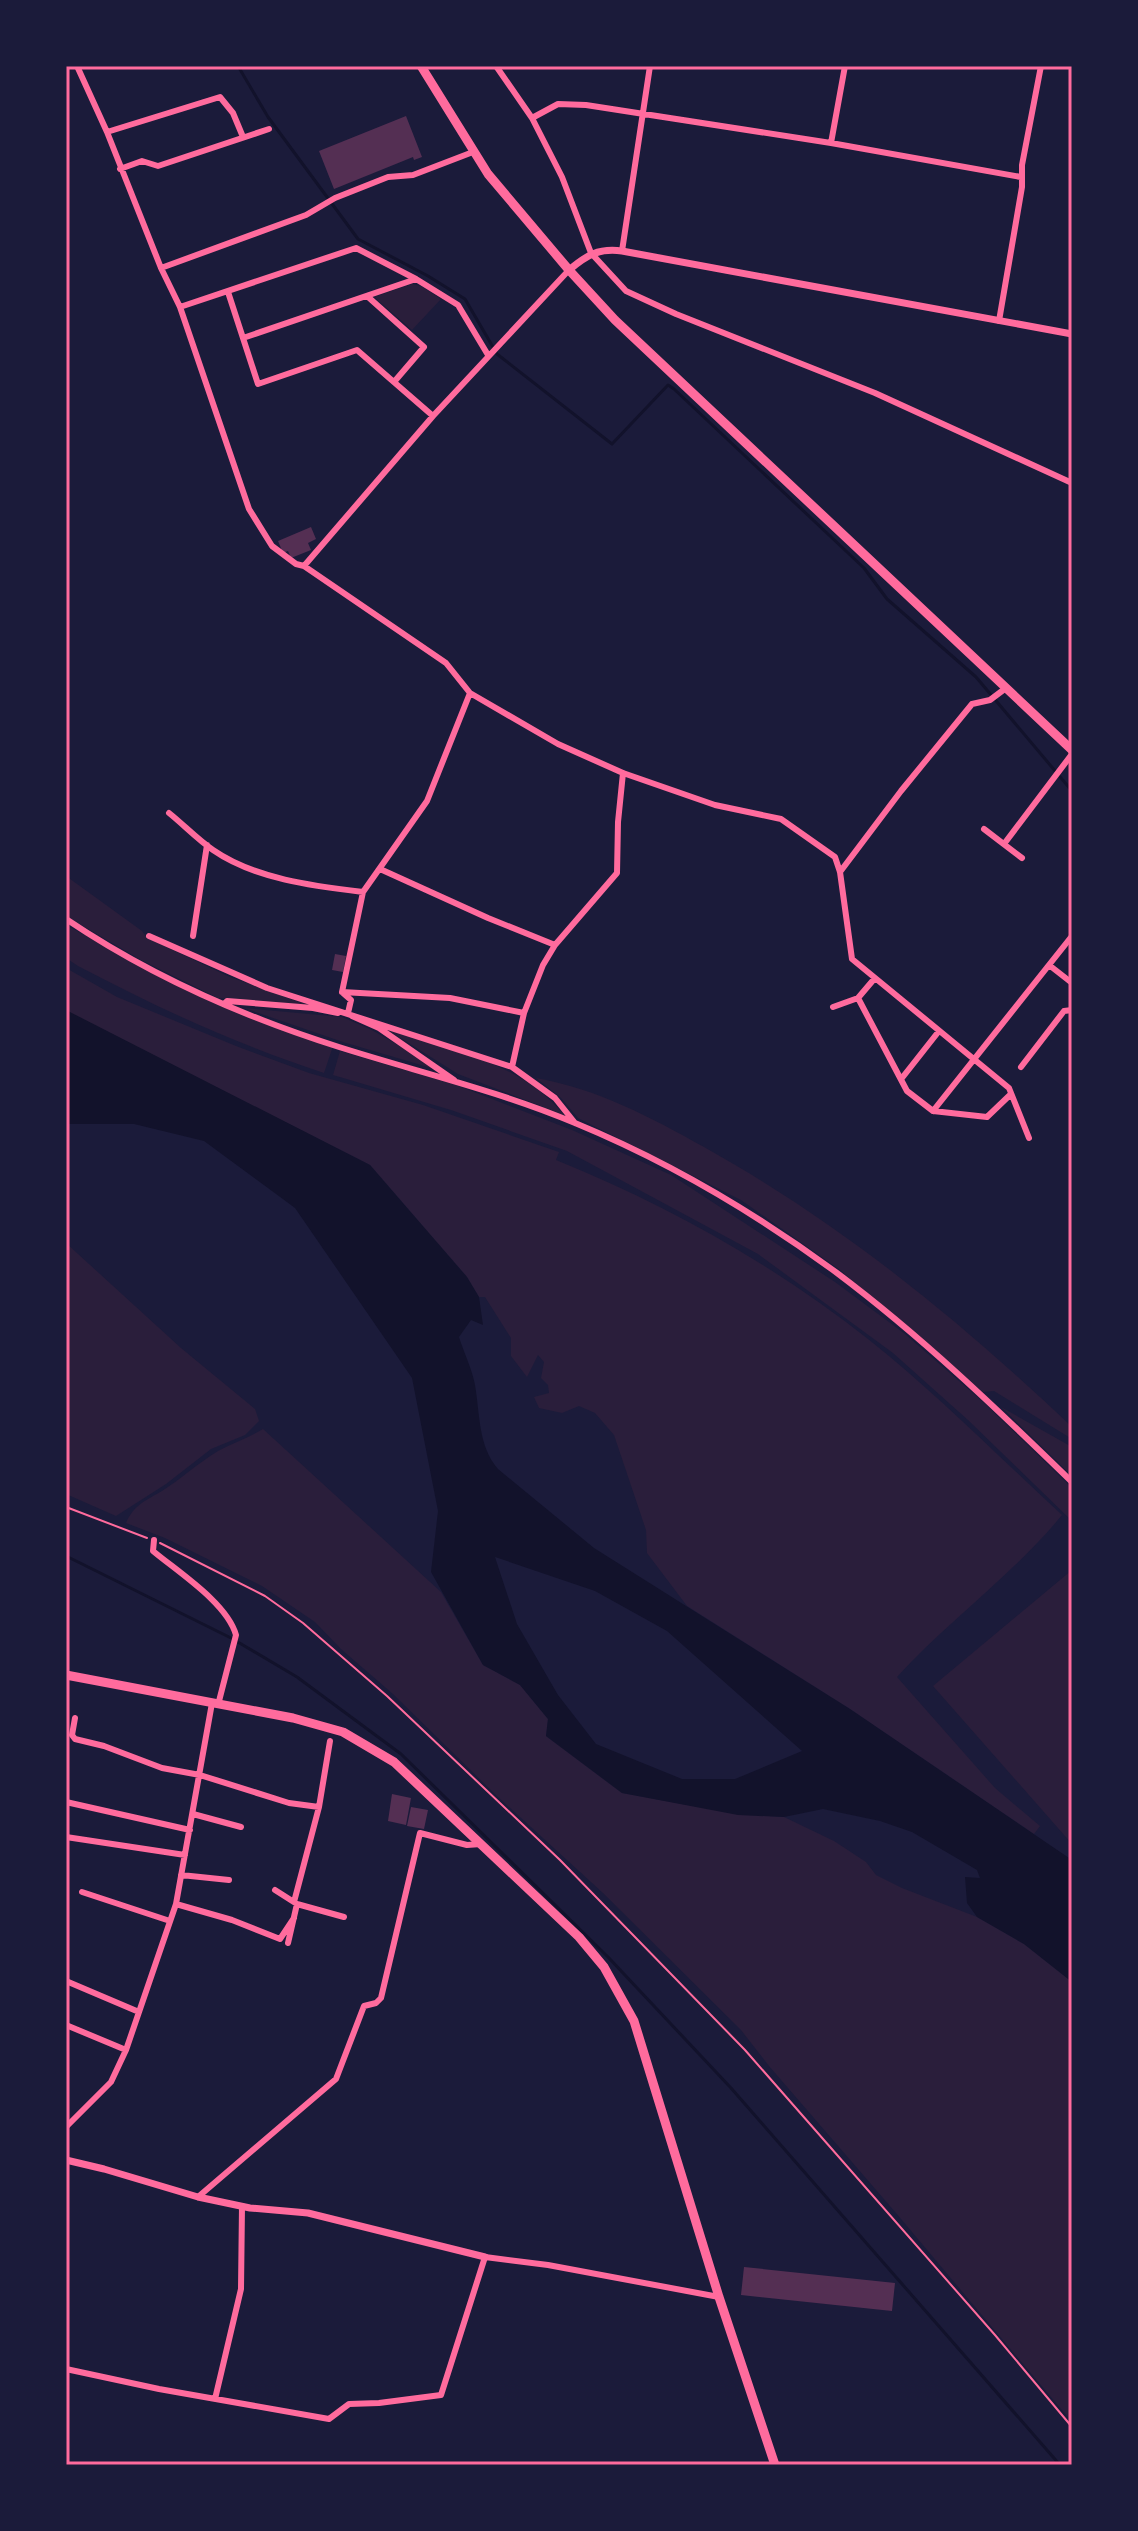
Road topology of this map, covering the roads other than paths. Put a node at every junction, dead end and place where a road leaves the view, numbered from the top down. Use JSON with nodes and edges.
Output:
{"nodes":[{"id":1,"x":77,"y":66,"type":"edge"},
{"id":2,"x":421,"y":66,"type":"edge"},
{"id":3,"x":496,"y":66,"type":"edge"},
{"id":4,"x":650,"y":66,"type":"edge"},
{"id":5,"x":845,"y":66,"type":"edge"},
{"id":6,"x":1041,"y":66,"type":"edge"},
{"id":7,"x":642,"y":114,"type":"junction"},
{"id":8,"x":532,"y":118,"type":"junction"},
{"id":9,"x":269,"y":129,"type":"dead end"},
{"id":10,"x":107,"y":132,"type":"junction"},
{"id":11,"x":243,"y":137,"type":"junction"},
{"id":12,"x":831,"y":143,"type":"junction"},
{"id":13,"x":473,"y":152,"type":"junction"},
{"id":14,"x":120,"y":169,"type":"junction"},
{"id":15,"x":1021,"y":177,"type":"junction"},
{"id":16,"x":622,"y":251,"type":"junction"},
{"id":17,"x":591,"y":253,"type":"junction"},
{"id":18,"x":161,"y":268,"type":"junction"},
{"id":19,"x":569,"y":270,"type":"junction"},
{"id":20,"x":416,"y":279,"type":"junction"},
{"id":21,"x":228,"y":292,"type":"junction"},
{"id":22,"x":367,"y":296,"type":"junction"},
{"id":23,"x":180,"y":307,"type":"junction"},
{"id":24,"x":999,"y":321,"type":"junction"},
{"id":25,"x":1072,"y":334,"type":"edge"},
{"id":26,"x":243,"y":338,"type":"junction"},
{"id":27,"x":488,"y":355,"type":"junction"},
{"id":28,"x":394,"y":382,"type":"junction"},
{"id":29,"x":433,"y":416,"type":"junction"},
{"id":30,"x":1072,"y":483,"type":"edge"},
{"id":31,"x":304,"y":566,"type":"junction"},
{"id":32,"x":1006,"y":688,"type":"junction"},
{"id":33,"x":470,"y":693,"type":"junction"},
{"id":34,"x":1072,"y":752,"type":"edge"},
{"id":35,"x":623,"y":773,"type":"junction"},
{"id":36,"x":169,"y":813,"type":"dead end"},
{"id":37,"x":984,"y":829,"type":"dead end"},
{"id":38,"x":1004,"y":844,"type":"junction"},
{"id":39,"x":207,"y":845,"type":"junction"},
{"id":40,"x":1022,"y":858,"type":"dead end"},
{"id":41,"x":380,"y":869,"type":"junction"},
{"id":42,"x":840,"y":872,"type":"junction"},
{"id":43,"x":363,"y":892,"type":"junction"},
{"id":44,"x":66,"y":919,"type":"edge"},
{"id":45,"x":149,"y":936,"type":"dead end"},
{"id":46,"x":193,"y":936,"type":"dead end"},
{"id":47,"x":1072,"y":936,"type":"edge"},
{"id":48,"x":555,"y":945,"type":"junction"},
{"id":49,"x":1049,"y":965,"type":"junction"},
{"id":50,"x":875,"y":978,"type":"junction"},
{"id":51,"x":1072,"y":983,"type":"edge"},
{"id":52,"x":342,"y":992,"type":"junction"},
{"id":53,"x":858,"y":998,"type":"junction"},
{"id":54,"x":224,"y":1004,"type":"junction"},
{"id":55,"x":833,"y":1007,"type":"dead end"},
{"id":56,"x":1072,"y":1010,"type":"edge"},
{"id":57,"x":348,"y":1013,"type":"junction"},
{"id":58,"x":524,"y":1013,"type":"junction"},
{"id":59,"x":939,"y":1031,"type":"junction"},
{"id":60,"x":974,"y":1059,"type":"junction"},
{"id":61,"x":512,"y":1067,"type":"junction"},
{"id":62,"x":1021,"y":1067,"type":"dead end"},
{"id":63,"x":902,"y":1078,"type":"junction"},
{"id":64,"x":455,"y":1081,"type":"junction"},
{"id":65,"x":1011,"y":1094,"type":"junction"},
{"id":66,"x":933,"y":1111,"type":"junction"},
{"id":67,"x":575,"y":1123,"type":"junction"},
{"id":68,"x":1029,"y":1138,"type":"dead end"},
{"id":69,"x":1072,"y":1482,"type":"edge"},
{"id":70,"x":154,"y":1540,"type":"road end"},
{"id":71,"x":66,"y":1675,"type":"edge"},
{"id":72,"x":215,"y":1704,"type":"junction"},
{"id":73,"x":75,"y":1718,"type":"dead end"},
{"id":74,"x":330,"y":1741,"type":"dead end"},
{"id":75,"x":200,"y":1775,"type":"junction"},
{"id":76,"x":66,"y":1802,"type":"edge"},
{"id":77,"x":319,"y":1807,"type":"junction"},
{"id":78,"x":193,"y":1814,"type":"junction"},
{"id":79,"x":241,"y":1827,"type":"dead end"},
{"id":80,"x":190,"y":1830,"type":"junction"},
{"id":81,"x":66,"y":1837,"type":"edge"},
{"id":82,"x":481,"y":1844,"type":"junction"},
{"id":83,"x":185,"y":1855,"type":"junction"},
{"id":84,"x":181,"y":1875,"type":"junction"},
{"id":85,"x":229,"y":1880,"type":"dead end"},
{"id":86,"x":275,"y":1890,"type":"dead end"},
{"id":87,"x":82,"y":1892,"type":"dead end"},
{"id":88,"x":295,"y":1903,"type":"junction"},
{"id":89,"x":176,"y":1904,"type":"junction"},
{"id":90,"x":344,"y":1917,"type":"dead end"},
{"id":91,"x":294,"y":1918,"type":"junction"},
{"id":92,"x":170,"y":1921,"type":"junction"},
{"id":93,"x":288,"y":1943,"type":"dead end"},
{"id":94,"x":66,"y":1981,"type":"edge"},
{"id":95,"x":139,"y":2012,"type":"junction"},
{"id":96,"x":66,"y":2025,"type":"edge"},
{"id":97,"x":126,"y":2050,"type":"junction"},
{"id":98,"x":66,"y":2127,"type":"edge"},
{"id":99,"x":66,"y":2160,"type":"edge"},
{"id":100,"x":198,"y":2197,"type":"junction"},
{"id":101,"x":242,"y":2206,"type":"junction"},
{"id":102,"x":485,"y":2257,"type":"junction"},
{"id":103,"x":719,"y":2297,"type":"junction"},
{"id":104,"x":66,"y":2369,"type":"edge"},
{"id":105,"x":215,"y":2399,"type":"junction"},
{"id":106,"x":775,"y":2465,"type":"edge"}],
"edges":[{"from":1,"to":10,"type":"street"},
{"from":2,"to":13,"type":"main road"},
{"from":3,"to":8,"type":"street"},
{"from":4,"to":7,"type":"street"},
{"from":5,"to":12,"type":"street"},
{"from":6,"to":15,"type":"street"},
{"from":7,"to":8,"type":"street"},
{"from":7,"to":12,"type":"street"},
{"from":7,"to":16,"type":"street"},
{"from":8,"to":17,"type":"street"},
{"from":9,"to":11,"type":"street"},
{"from":10,"to":11,"type":"street"},
{"from":10,"to":14,"type":"street"},
{"from":11,"to":14,"type":"street"},
{"from":12,"to":15,"type":"street"},
{"from":13,"to":18,"type":"street"},
{"from":13,"to":19,"type":"main road"},
{"from":14,"to":18,"type":"street"},
{"from":15,"to":24,"type":"street"},
{"from":16,"to":17,"type":"street"},
{"from":16,"to":24,"type":"street"},
{"from":17,"to":19,"type":"street"},
{"from":17,"to":30,"type":"street"},
{"from":18,"to":23,"type":"street"},
{"from":19,"to":27,"type":"street"},
{"from":19,"to":32,"type":"main road"},
{"from":20,"to":21,"type":"street"},
{"from":20,"to":22,"type":"street"},
{"from":20,"to":27,"type":"street"},
{"from":21,"to":23,"type":"street"},
{"from":21,"to":26,"type":"street"},
{"from":22,"to":26,"type":"street"},
{"from":22,"to":28,"type":"street"},
{"from":23,"to":31,"type":"street"},
{"from":24,"to":25,"type":"street"},
{"from":26,"to":28,"type":"street"},
{"from":27,"to":29,"type":"street"},
{"from":28,"to":29,"type":"street"},
{"from":29,"to":31,"type":"street"},
{"from":31,"to":33,"type":"street"},
{"from":32,"to":34,"type":"main road"},
{"from":32,"to":42,"type":"street"},
{"from":33,"to":35,"type":"street"},
{"from":33,"to":41,"type":"street"},
{"from":34,"to":38,"type":"street"},
{"from":35,"to":42,"type":"street"},
{"from":35,"to":48,"type":"street"},
{"from":36,"to":39,"type":"street"},
{"from":37,"to":38,"type":"street"},
{"from":38,"to":40,"type":"street"},
{"from":39,"to":43,"type":"street"},
{"from":39,"to":46,"type":"street"},
{"from":41,"to":43,"type":"street"},
{"from":41,"to":48,"type":"street"},
{"from":42,"to":50,"type":"street"},
{"from":43,"to":52,"type":"street"},
{"from":44,"to":54,"type":"street"},
{"from":45,"to":57,"type":"street"},
{"from":47,"to":49,"type":"street"},
{"from":48,"to":58,"type":"street"},
{"from":49,"to":51,"type":"street"},
{"from":49,"to":60,"type":"street"},
{"from":50,"to":53,"type":"street"},
{"from":50,"to":59,"type":"street"},
{"from":52,"to":57,"type":"street"},
{"from":52,"to":58,"type":"street"},
{"from":53,"to":55,"type":"street"},
{"from":53,"to":63,"type":"street"},
{"from":54,"to":57,"type":"street"},
{"from":54,"to":64,"type":"street"},
{"from":56,"to":62,"type":"street"},
{"from":57,"to":61,"type":"street"},
{"from":57,"to":64,"type":"street"},
{"from":58,"to":61,"type":"street"},
{"from":59,"to":60,"type":"street"},
{"from":59,"to":63,"type":"street"},
{"from":60,"to":65,"type":"street"},
{"from":60,"to":66,"type":"street"},
{"from":61,"to":67,"type":"street"},
{"from":63,"to":66,"type":"street"},
{"from":64,"to":67,"type":"street"},
{"from":65,"to":66,"type":"street"},
{"from":65,"to":68,"type":"street"},
{"from":67,"to":69,"type":"street"},
{"from":70,"to":72,"type":"street"},
{"from":71,"to":72,"type":"main road"},
{"from":72,"to":75,"type":"street"},
{"from":72,"to":82,"type":"main road"},
{"from":73,"to":75,"type":"street"},
{"from":74,"to":77,"type":"street"},
{"from":75,"to":77,"type":"street"},
{"from":75,"to":78,"type":"street"},
{"from":76,"to":80,"type":"street"},
{"from":77,"to":88,"type":"street"},
{"from":78,"to":79,"type":"street"},
{"from":78,"to":80,"type":"street"},
{"from":80,"to":83,"type":"street"},
{"from":81,"to":83,"type":"street"},
{"from":82,"to":100,"type":"street"},
{"from":82,"to":103,"type":"main road"},
{"from":83,"to":84,"type":"street"},
{"from":84,"to":85,"type":"street"},
{"from":84,"to":89,"type":"street"},
{"from":86,"to":88,"type":"street"},
{"from":87,"to":92,"type":"street"},
{"from":88,"to":90,"type":"street"},
{"from":88,"to":91,"type":"street"},
{"from":89,"to":91,"type":"street"},
{"from":89,"to":92,"type":"street"},
{"from":91,"to":93,"type":"street"},
{"from":92,"to":95,"type":"street"},
{"from":94,"to":95,"type":"street"},
{"from":95,"to":97,"type":"street"},
{"from":96,"to":97,"type":"street"},
{"from":97,"to":98,"type":"street"},
{"from":99,"to":100,"type":"street"},
{"from":100,"to":101,"type":"street"},
{"from":101,"to":102,"type":"street"},
{"from":101,"to":105,"type":"street"},
{"from":102,"to":103,"type":"street"},
{"from":102,"to":105,"type":"street"},
{"from":103,"to":106,"type":"main road"},
{"from":104,"to":105,"type":"street"}]}
